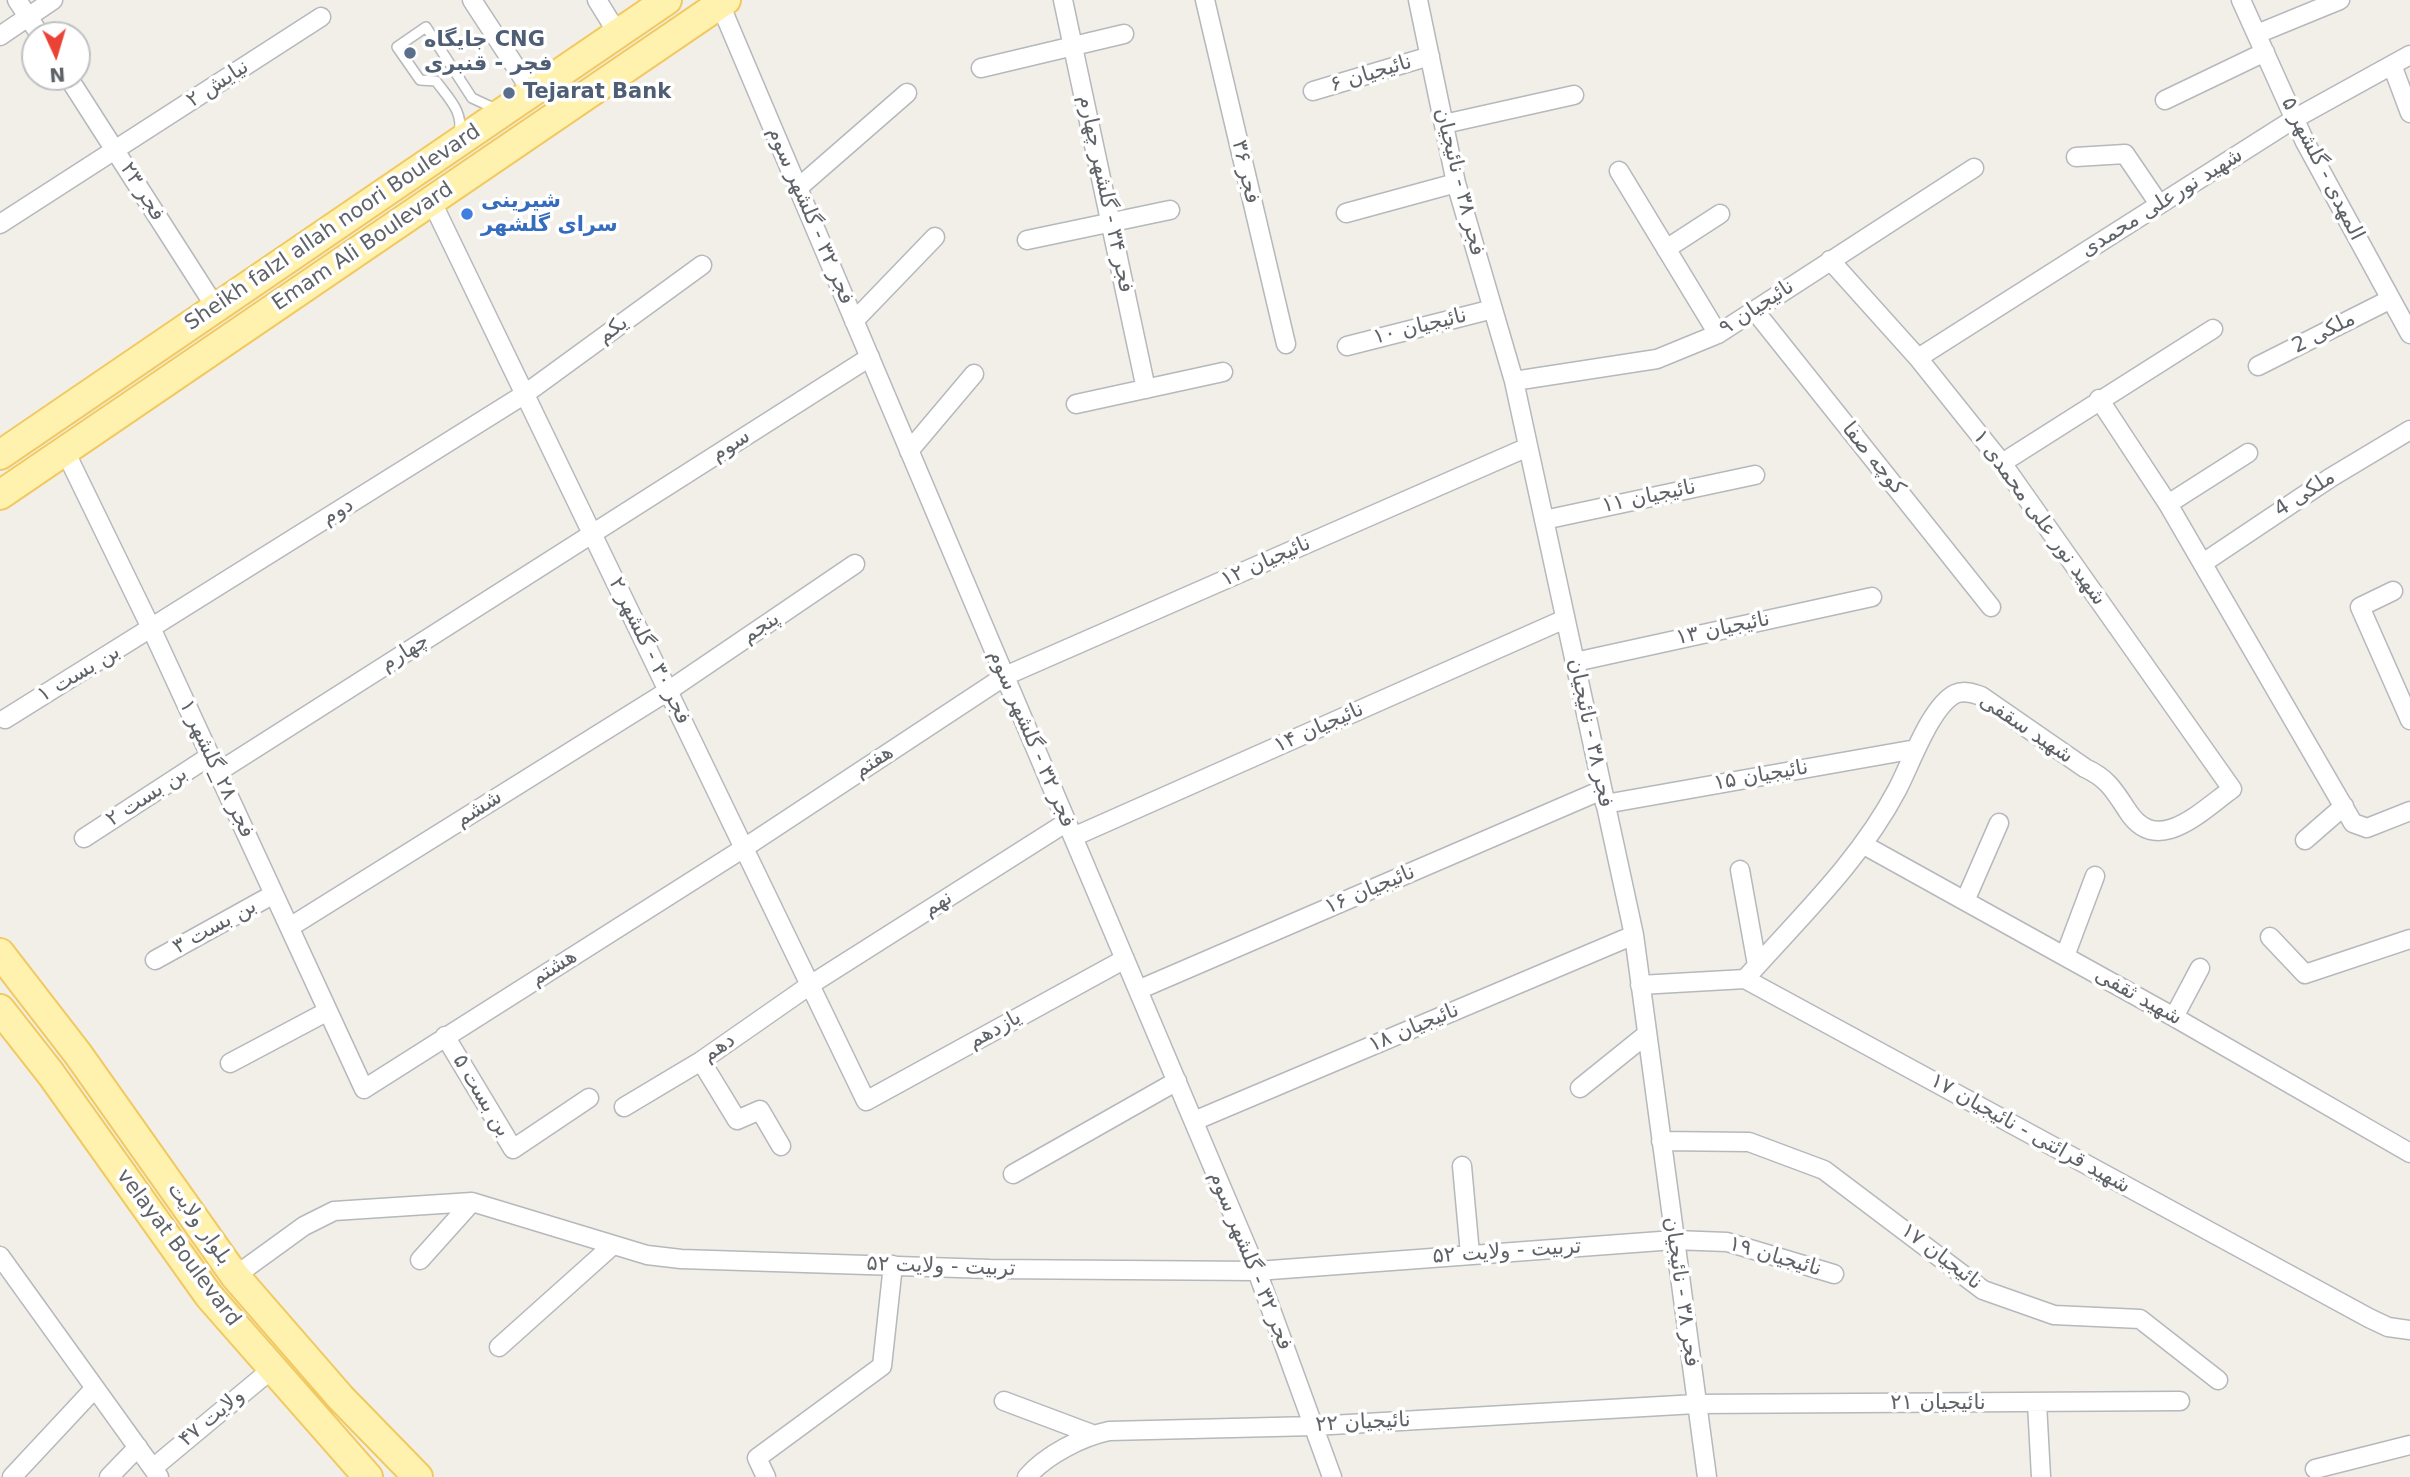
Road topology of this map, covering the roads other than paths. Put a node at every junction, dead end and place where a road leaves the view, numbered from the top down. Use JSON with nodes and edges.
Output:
{"nodes":[{"id":1,"x":17,"y":0,"type":"edge"},
{"id":2,"x":53,"y":0,"type":"edge"},
{"id":3,"x":472,"y":0,"type":"edge"},
{"id":4,"x":597,"y":0,"type":"edge"},
{"id":5,"x":667,"y":0,"type":"edge"},
{"id":6,"x":1063,"y":0,"type":"edge"},
{"id":7,"x":1205,"y":0,"type":"edge"},
{"id":8,"x":1418,"y":0,"type":"edge"},
{"id":9,"x":2241,"y":0,"type":"edge"},
{"id":10,"x":2340,"y":0,"type":"edge"},
{"id":11,"x":723,"y":2,"type":"edge"},
{"id":12,"x":28,"y":17,"type":"junction"},
{"id":13,"x":321,"y":17,"type":"dead end"},
{"id":14,"x":31,"y":21,"type":"edge"},
{"id":15,"x":618,"y":34,"type":"junction"},
{"id":16,"x":1124,"y":34,"type":"dead end"},
{"id":17,"x":2257,"y":34,"type":"junction"},
{"id":18,"x":0,"y":36,"type":"edge"},
{"id":19,"x":1073,"y":45,"type":"junction"},
{"id":20,"x":2265,"y":52,"type":"junction"},
{"id":21,"x":2410,"y":55,"type":"edge"},
{"id":22,"x":1430,"y":56,"type":"junction"},
{"id":23,"x":2392,"y":65,"type":"junction"},
{"id":24,"x":981,"y":68,"type":"dead end"},
{"id":25,"x":77,"y":91,"type":"edge"},
{"id":26,"x":1313,"y":91,"type":"dead end"},
{"id":27,"x":532,"y":92,"type":"junction"},
{"id":28,"x":907,"y":93,"type":"dead end"},
{"id":29,"x":1574,"y":95,"type":"dead end"},
{"id":30,"x":2165,"y":100,"type":"dead end"},
{"id":31,"x":503,"y":112,"type":"junction"},
{"id":32,"x":2410,"y":113,"type":"edge"},
{"id":33,"x":2294,"y":118,"type":"junction"},
{"id":34,"x":1444,"y":124,"type":"junction"},
{"id":35,"x":458,"y":142,"type":"junction"},
{"id":36,"x":116,"y":150,"type":"junction"},
{"id":37,"x":2076,"y":157,"type":"dead end"},
{"id":38,"x":1974,"y":168,"type":"dead end"},
{"id":39,"x":1619,"y":171,"type":"dead end"},
{"id":40,"x":1456,"y":183,"type":"junction"},
{"id":41,"x":798,"y":188,"type":"junction"},
{"id":42,"x":431,"y":200,"type":"junction"},
{"id":43,"x":2159,"y":204,"type":"junction"},
{"id":44,"x":1170,"y":210,"type":"dead end"},
{"id":45,"x":1346,"y":213,"type":"dead end"},
{"id":46,"x":1720,"y":214,"type":"dead end"},
{"id":47,"x":1110,"y":221,"type":"junction"},
{"id":48,"x":0,"y":224,"type":"edge"},
{"id":49,"x":935,"y":237,"type":"dead end"},
{"id":50,"x":1027,"y":240,"type":"dead end"},
{"id":51,"x":1666,"y":248,"type":"junction"},
{"id":52,"x":1830,"y":260,"type":"junction"},
{"id":53,"x":702,"y":265,"type":"dead end"},
{"id":54,"x":2391,"y":299,"type":"junction"},
{"id":55,"x":216,"y":308,"type":"junction"},
{"id":56,"x":1493,"y":309,"type":"junction"},
{"id":57,"x":1755,"y":311,"type":"junction"},
{"id":58,"x":854,"y":321,"type":"junction"},
{"id":59,"x":2407,"y":324,"type":"edge"},
{"id":60,"x":2213,"y":329,"type":"dead end"},
{"id":61,"x":1718,"y":334,"type":"junction"},
{"id":62,"x":1286,"y":344,"type":"dead end"},
{"id":63,"x":1347,"y":346,"type":"dead end"},
{"id":64,"x":870,"y":357,"type":"junction"},
{"id":65,"x":1917,"y":358,"type":"junction"},
{"id":66,"x":2258,"y":366,"type":"dead end"},
{"id":67,"x":1223,"y":372,"type":"dead end"},
{"id":68,"x":974,"y":374,"type":"dead end"},
{"id":69,"x":1514,"y":382,"type":"junction"},
{"id":70,"x":1146,"y":388,"type":"junction"},
{"id":71,"x":525,"y":394,"type":"junction"},
{"id":72,"x":2099,"y":399,"type":"junction"},
{"id":73,"x":1076,"y":404,"type":"dead end"},
{"id":74,"x":2410,"y":430,"type":"edge"},
{"id":75,"x":1528,"y":447,"type":"junction"},
{"id":76,"x":65,"y":451,"type":"junction"},
{"id":77,"x":909,"y":451,"type":"junction"},
{"id":78,"x":2248,"y":453,"type":"dead end"},
{"id":79,"x":0,"y":455,"type":"edge"},
{"id":80,"x":2002,"y":463,"type":"junction"},
{"id":81,"x":1755,"y":475,"type":"dead end"},
{"id":82,"x":1,"y":492,"type":"edge"},
{"id":83,"x":2168,"y":504,"type":"junction"},
{"id":84,"x":1544,"y":520,"type":"junction"},
{"id":85,"x":592,"y":534,"type":"junction"},
{"id":86,"x":2203,"y":563,"type":"junction"},
{"id":87,"x":855,"y":564,"type":"dead end"},
{"id":88,"x":2393,"y":591,"type":"dead end"},
{"id":89,"x":1872,"y":597,"type":"dead end"},
{"id":90,"x":1991,"y":607,"type":"dead end"},
{"id":91,"x":1565,"y":619,"type":"junction"},
{"id":92,"x":152,"y":630,"type":"junction"},
{"id":93,"x":1575,"y":662,"type":"junction"},
{"id":94,"x":1004,"y":676,"type":"junction"},
{"id":95,"x":2404,"y":690,"type":"edge"},
{"id":96,"x":668,"y":691,"type":"junction"},
{"id":97,"x":5,"y":719,"type":"dead end"},
{"id":98,"x":2410,"y":720,"type":"edge"},
{"id":99,"x":1916,"y":749,"type":"junction"},
{"id":100,"x":214,"y":764,"type":"junction"},
{"id":101,"x":2232,"y":789,"type":"joint"},
{"id":102,"x":1604,"y":797,"type":"junction"},
{"id":103,"x":2344,"y":807,"type":"junction"},
{"id":104,"x":2410,"y":811,"type":"edge"},
{"id":105,"x":1999,"y":823,"type":"dead end"},
{"id":106,"x":1070,"y":830,"type":"junction"},
{"id":107,"x":84,"y":838,"type":"dead end"},
{"id":108,"x":2305,"y":840,"type":"dead end"},
{"id":109,"x":1864,"y":845,"type":"junction"},
{"id":110,"x":744,"y":848,"type":"junction"},
{"id":111,"x":1740,"y":870,"type":"dead end"},
{"id":112,"x":2095,"y":876,"type":"dead end"},
{"id":113,"x":274,"y":894,"type":"junction"},
{"id":114,"x":1965,"y":901,"type":"junction"},
{"id":115,"x":290,"y":928,"type":"junction"},
{"id":116,"x":1634,"y":935,"type":"junction"},
{"id":117,"x":2270,"y":937,"type":"dead end"},
{"id":118,"x":2410,"y":939,"type":"edge"},
{"id":119,"x":0,"y":953,"type":"edge"},
{"id":120,"x":2065,"y":956,"type":"junction"},
{"id":121,"x":1125,"y":959,"type":"junction"},
{"id":122,"x":155,"y":960,"type":"dead end"},
{"id":123,"x":2200,"y":968,"type":"dead end"},
{"id":124,"x":1751,"y":972,"type":"junction"},
{"id":125,"x":810,"y":985,"type":"junction"},
{"id":126,"x":1640,"y":985,"type":"junction"},
{"id":127,"x":1138,"y":990,"type":"junction"},
{"id":128,"x":0,"y":1009,"type":"edge"},
{"id":129,"x":328,"y":1011,"type":"junction"},
{"id":130,"x":2174,"y":1017,"type":"junction"},
{"id":131,"x":1647,"y":1034,"type":"junction"},
{"id":132,"x":445,"y":1036,"type":"junction"},
{"id":133,"x":701,"y":1061,"type":"junction"},
{"id":134,"x":230,"y":1063,"type":"dead end"},
{"id":135,"x":1177,"y":1081,"type":"junction"},
{"id":136,"x":1580,"y":1087,"type":"dead end"},
{"id":137,"x":364,"y":1088,"type":"joint"},
{"id":138,"x":589,"y":1098,"type":"dead end"},
{"id":139,"x":866,"y":1101,"type":"joint"},
{"id":140,"x":624,"y":1107,"type":"dead end"},
{"id":141,"x":1194,"y":1121,"type":"junction"},
{"id":142,"x":1661,"y":1141,"type":"junction"},
{"id":143,"x":780,"y":1146,"type":"dead end"},
{"id":144,"x":2410,"y":1153,"type":"edge"},
{"id":145,"x":1462,"y":1166,"type":"dead end"},
{"id":146,"x":1013,"y":1174,"type":"dead end"},
{"id":147,"x":472,"y":1202,"type":"junction"},
{"id":148,"x":1674,"y":1240,"type":"junction"},
{"id":149,"x":613,"y":1245,"type":"junction"},
{"id":150,"x":1471,"y":1254,"type":"junction"},
{"id":151,"x":0,"y":1256,"type":"edge"},
{"id":152,"x":420,"y":1260,"type":"dead end"},
{"id":153,"x":893,"y":1265,"type":"junction"},
{"id":154,"x":1257,"y":1271,"type":"junction"},
{"id":155,"x":1834,"y":1274,"type":"dead end"},
{"id":156,"x":236,"y":1276,"type":"junction"},
{"id":157,"x":2410,"y":1330,"type":"edge"},
{"id":158,"x":499,"y":1347,"type":"dead end"},
{"id":159,"x":272,"y":1369,"type":"junction"},
{"id":160,"x":2218,"y":1380,"type":"dead end"},
{"id":161,"x":95,"y":1388,"type":"junction"},
{"id":162,"x":1004,"y":1401,"type":"dead end"},
{"id":163,"x":2180,"y":1401,"type":"dead end"},
{"id":164,"x":2037,"y":1403,"type":"junction"},
{"id":165,"x":1696,"y":1404,"type":"junction"},
{"id":166,"x":1314,"y":1426,"type":"junction"},
{"id":167,"x":1092,"y":1434,"type":"junction"},
{"id":168,"x":2410,"y":1445,"type":"edge"},
{"id":169,"x":138,"y":1447,"type":"junction"},
{"id":170,"x":2315,"y":1469,"type":"dead end"},
{"id":171,"x":156,"y":1472,"type":"edge"},
{"id":172,"x":1036,"y":1473,"type":"edge"},
{"id":173,"x":12,"y":1477,"type":"edge"},
{"id":174,"x":109,"y":1477,"type":"edge"},
{"id":175,"x":368,"y":1477,"type":"edge"},
{"id":176,"x":418,"y":1477,"type":"edge"},
{"id":177,"x":766,"y":1477,"type":"edge"},
{"id":178,"x":1332,"y":1477,"type":"edge"},
{"id":179,"x":1707,"y":1477,"type":"edge"},
{"id":180,"x":2040,"y":1477,"type":"edge"}],
"edges":[{"from":1,"to":12,"type":"street"},
{"from":2,"to":12,"type":"street"},
{"from":3,"to":27,"type":"street"},
{"from":4,"to":15,"type":"street"},
{"from":5,"to":15,"type":"main road","name":"Sheikh falzl allah noori Boulevard"},
{"from":6,"to":19,"type":"street","name":"فجر ۳۴ - گلشهر چهارم"},
{"from":7,"to":62,"type":"street","name":"فجر ۳۶"},
{"from":8,"to":22,"type":"street","name":"فجر ۳۸ - نائیجیان"},
{"from":9,"to":17,"type":"street","name":"المهدی - گلشهر ۵"},
{"from":10,"to":17,"type":"street"},
{"from":11,"to":41,"type":"street","name":"فجر ۳۲ - گلشهر سوم"},
{"from":11,"to":42,"type":"main road","name":"Emam Ali Boulevard"},
{"from":12,"to":14,"type":"street"},
{"from":12,"to":18,"type":"street"},
{"from":13,"to":36,"type":"street","name":"نیایش ۲"},
{"from":15,"to":27,"type":"main road","name":"Sheikh falzl allah noori Boulevard"},
{"from":16,"to":19,"type":"street"},
{"from":17,"to":20,"type":"street","name":"المهدی - گلشهر ۵"},
{"from":19,"to":24,"type":"street"},
{"from":19,"to":47,"type":"street","name":"فجر ۳۴ - گلشهر چهارم"},
{"from":20,"to":30,"type":"street"},
{"from":20,"to":33,"type":"street","name":"المهدی - گلشهر ۵"},
{"from":21,"to":23,"type":"street","name":"شهید نورعلی محمدی"},
{"from":22,"to":26,"type":"street","name":"نائیجیان ۶"},
{"from":22,"to":34,"type":"street","name":"فجر ۳۸ - نائیجیان"},
{"from":23,"to":32,"type":"street"},
{"from":23,"to":33,"type":"street","name":"شهید نورعلی محمدی"},
{"from":25,"to":36,"type":"street","name":"فجر ۲۳"},
{"from":27,"to":31,"type":"main road","name":"Sheikh falzl allah noori Boulevard"},
{"from":28,"to":41,"type":"street"},
{"from":29,"to":34,"type":"street"},
{"from":31,"to":35,"type":"main road","name":"Sheikh falzl allah noori Boulevard"},
{"from":31,"to":35,"type":"lane"},
{"from":33,"to":43,"type":"street","name":"شهید نورعلی محمدی"},
{"from":33,"to":54,"type":"street","name":"المهدی - گلشهر ۵"},
{"from":34,"to":40,"type":"street","name":"فجر ۳۸ - نائیجیان"},
{"from":35,"to":55,"type":"main road","name":"Sheikh falzl allah noori Boulevard"},
{"from":36,"to":48,"type":"street","name":"نیایش ۲"},
{"from":36,"to":55,"type":"street","name":"فجر ۲۳"},
{"from":37,"to":43,"type":"street"},
{"from":38,"to":52,"type":"street","name":"نائیجیان ۹"},
{"from":39,"to":51,"type":"street"},
{"from":40,"to":45,"type":"street"},
{"from":40,"to":56,"type":"street","name":"فجر ۳۸ - نائیجیان"},
{"from":41,"to":58,"type":"street","name":"فجر ۳۲ - گلشهر سوم"},
{"from":42,"to":71,"type":"street","name":"فجر ۳۰ - گلشهر ۲"},
{"from":42,"to":76,"type":"main road","name":"Emam Ali Boulevard"},
{"from":43,"to":65,"type":"street","name":"شهید نورعلی محمدی"},
{"from":44,"to":47,"type":"street"},
{"from":46,"to":51,"type":"street"},
{"from":47,"to":50,"type":"street"},
{"from":47,"to":70,"type":"street","name":"فجر ۳۴ - گلشهر چهارم"},
{"from":49,"to":58,"type":"street"},
{"from":51,"to":61,"type":"street"},
{"from":52,"to":57,"type":"street","name":"نائیجیان ۹"},
{"from":52,"to":65,"type":"street","name":"شهید نور علی محمدی ۱"},
{"from":53,"to":71,"type":"street","name":"یکم"},
{"from":54,"to":59,"type":"street","name":"المهدی - گلشهر ۵"},
{"from":54,"to":66,"type":"street","name":"ملکی 2"},
{"from":55,"to":79,"type":"main road","name":"Sheikh falzl allah noori Boulevard"},
{"from":56,"to":63,"type":"street","name":"نائیجیان ۱۰"},
{"from":56,"to":69,"type":"street","name":"فجر ۳۸ - نائیجیان"},
{"from":57,"to":61,"type":"street","name":"نائیجیان ۹"},
{"from":57,"to":90,"type":"street","name":"کوچه صفا"},
{"from":58,"to":64,"type":"street","name":"فجر ۳۲ - گلشهر سوم"},
{"from":60,"to":72,"type":"street"},
{"from":61,"to":69,"type":"street","name":"نائیجیان ۹"},
{"from":64,"to":77,"type":"street","name":"فجر ۳۲ - گلشهر سوم"},
{"from":64,"to":85,"type":"street","name":"سوم"},
{"from":65,"to":80,"type":"street","name":"شهید نور علی محمدی ۱"},
{"from":67,"to":70,"type":"street"},
{"from":68,"to":77,"type":"street"},
{"from":69,"to":75,"type":"street","name":"فجر ۳۸ - نائیجیان"},
{"from":70,"to":73,"type":"street"},
{"from":71,"to":85,"type":"street","name":"فجر ۳۰ - گلشهر ۲"},
{"from":71,"to":92,"type":"street","name":"دوم"},
{"from":72,"to":80,"type":"street"},
{"from":72,"to":83,"type":"street"},
{"from":74,"to":86,"type":"street","name":"ملکی 4"},
{"from":75,"to":84,"type":"street","name":"فجر ۳۸ - نائیجیان"},
{"from":75,"to":94,"type":"street","name":"نائیجیان ۱۲"},
{"from":76,"to":82,"type":"main road","name":"Emam Ali Boulevard"},
{"from":76,"to":92,"type":"street","name":"فجر ۲۸_گلشهر ۱"},
{"from":77,"to":94,"type":"street","name":"فجر ۳۲ - گلشهر سوم"},
{"from":78,"to":83,"type":"street"},
{"from":80,"to":101,"type":"street","name":"شهید نور علی محمدی ۱"},
{"from":81,"to":84,"type":"street","name":"نائیجیان ۱۱"},
{"from":83,"to":86,"type":"street"},
{"from":84,"to":91,"type":"street","name":"فجر ۳۸ - نائیجیان"},
{"from":85,"to":96,"type":"street","name":"فجر ۳۰ - گلشهر ۲"},
{"from":85,"to":100,"type":"street","name":"چهارم"},
{"from":86,"to":103,"type":"street"},
{"from":87,"to":96,"type":"street","name":"پنجم"},
{"from":88,"to":95,"type":"street"},
{"from":89,"to":93,"type":"street","name":"نائیجیان ۱۳"},
{"from":91,"to":93,"type":"street","name":"فجر ۳۸ - نائیجیان"},
{"from":91,"to":106,"type":"street","name":"نائیجیان ۱۴"},
{"from":92,"to":97,"type":"street","name":"بن بست ۱"},
{"from":92,"to":100,"type":"street","name":"فجر ۲۸_گلشهر ۱"},
{"from":93,"to":102,"type":"street","name":"فجر ۳۸ - نائیجیان"},
{"from":94,"to":106,"type":"street","name":"فجر ۳۲ - گلشهر سوم"},
{"from":94,"to":110,"type":"street","name":"هفتم"},
{"from":95,"to":98,"type":"street"},
{"from":96,"to":110,"type":"street","name":"فجر ۳۰ - گلشهر ۲"},
{"from":96,"to":115,"type":"street","name":"ششم"},
{"from":99,"to":101,"type":"street","name":"شهید سقفی"},
{"from":99,"to":102,"type":"street","name":"نائیجیان ۱۵"},
{"from":99,"to":109,"type":"street","name":"شهید سقفی"},
{"from":100,"to":107,"type":"street","name":"بن بست ۲"},
{"from":100,"to":113,"type":"street","name":"فجر ۲۸_گلشهر ۱"},
{"from":102,"to":116,"type":"street","name":"فجر ۳۸ - نائیجیان"},
{"from":102,"to":127,"type":"street","name":"نائیجیان ۱۶"},
{"from":103,"to":104,"type":"street"},
{"from":103,"to":108,"type":"street"},
{"from":105,"to":114,"type":"street"},
{"from":106,"to":121,"type":"street","name":"فجر ۳۲ - گلشهر سوم"},
{"from":106,"to":125,"type":"street","name":"نهم"},
{"from":109,"to":114,"type":"street","name":"شهید ثقفی"},
{"from":109,"to":124,"type":"street","name":"شهید سقفی"},
{"from":110,"to":125,"type":"street","name":"فجر ۳۰ - گلشهر ۲"},
{"from":110,"to":132,"type":"street","name":"هشتم"},
{"from":111,"to":124,"type":"street"},
{"from":112,"to":120,"type":"street"},
{"from":113,"to":115,"type":"street","name":"فجر ۲۸_گلشهر ۱"},
{"from":113,"to":122,"type":"street","name":"بن بست ۳"},
{"from":114,"to":120,"type":"street","name":"شهید ثقفی"},
{"from":115,"to":129,"type":"street","name":"فجر ۲۸_گلشهر ۱"},
{"from":116,"to":126,"type":"street","name":"فجر ۳۸ - نائیجیان"},
{"from":116,"to":141,"type":"street","name":"نائیجیان ۱۸"},
{"from":117,"to":118,"type":"street"},
{"from":119,"to":156,"type":"main road","name":"بلوار ولایت"},
{"from":120,"to":130,"type":"street","name":"شهید ثقفی"},
{"from":121,"to":127,"type":"street","name":"فجر ۳۲ - گلشهر سوم"},
{"from":121,"to":139,"type":"street","name":"یازدهم"},
{"from":123,"to":130,"type":"street"},
{"from":124,"to":126,"type":"street"},
{"from":124,"to":157,"type":"street","name":"شهید قرائتی - نائیجیان ۱۷"},
{"from":125,"to":133,"type":"street","name":"دهم"},
{"from":125,"to":139,"type":"street","name":"فجر ۳۰ - گلشهر ۲"},
{"from":126,"to":131,"type":"street","name":"فجر ۳۸ - نائیجیان"},
{"from":127,"to":135,"type":"street","name":"فجر ۳۲ - گلشهر سوم"},
{"from":128,"to":159,"type":"main road","name":"velayat Boulevard"},
{"from":129,"to":134,"type":"street"},
{"from":129,"to":137,"type":"street","name":"فجر ۲۸_گلشهر ۱"},
{"from":130,"to":144,"type":"street","name":"شهید ثقفی"},
{"from":131,"to":136,"type":"street"},
{"from":131,"to":142,"type":"street","name":"فجر ۳۸ - نائیجیان"},
{"from":132,"to":137,"type":"street","name":"هشتم"},
{"from":132,"to":138,"type":"street","name":"بن بست ۵"},
{"from":133,"to":140,"type":"street","name":"دهم"},
{"from":133,"to":143,"type":"street"},
{"from":135,"to":141,"type":"street","name":"فجر ۳۲ - گلشهر سوم"},
{"from":135,"to":146,"type":"street"},
{"from":141,"to":154,"type":"street","name":"فجر ۳۲ - گلشهر سوم"},
{"from":142,"to":148,"type":"street","name":"فجر ۳۸ - نائیجیان"},
{"from":142,"to":160,"type":"street","name":"نائیجیان ۱۷"},
{"from":145,"to":150,"type":"street"},
{"from":147,"to":149,"type":"street","name":"تربیت - ولایت ۵۲"},
{"from":147,"to":152,"type":"street"},
{"from":147,"to":156,"type":"street","name":"تربیت - ولایت ۵۲"},
{"from":148,"to":150,"type":"street","name":"تربیت - ولایت ۵۲"},
{"from":148,"to":155,"type":"street","name":"نائیجیان ۱۹"},
{"from":148,"to":165,"type":"street","name":"فجر ۳۸ - نائیجیان"},
{"from":149,"to":153,"type":"street","name":"تربیت - ولایت ۵۲"},
{"from":149,"to":158,"type":"street"},
{"from":150,"to":154,"type":"street","name":"تربیت - ولایت ۵۲"},
{"from":151,"to":161,"type":"street"},
{"from":153,"to":154,"type":"street","name":"تربیت - ولایت ۵۲"},
{"from":153,"to":177,"type":"street"},
{"from":154,"to":166,"type":"street","name":"فجر ۳۲ - گلشهر سوم"},
{"from":156,"to":176,"type":"main road","name":"بلوار ولایت"},
{"from":159,"to":171,"type":"street","name":"ولایت ۴۷"},
{"from":159,"to":175,"type":"main road","name":"velayat Boulevard"},
{"from":161,"to":169,"type":"street"},
{"from":161,"to":173,"type":"street"},
{"from":162,"to":167,"type":"street"},
{"from":163,"to":164,"type":"street","name":"نائیجیان ۲۱"},
{"from":164,"to":165,"type":"street","name":"نائیجیان ۲۱"},
{"from":164,"to":180,"type":"street"},
{"from":165,"to":166,"type":"street","name":"نائیجیان ۲۲"},
{"from":165,"to":179,"type":"street","name":"فجر ۳۸ - نائیجیان"},
{"from":166,"to":167,"type":"street","name":"نائیجیان ۲۲"},
{"from":166,"to":178,"type":"street","name":"فجر ۳۲ - گلشهر سوم"},
{"from":167,"to":172,"type":"street","name":"نائیجیان ۲۲"},
{"from":168,"to":170,"type":"street"},
{"from":169,"to":171,"type":"street"},
{"from":169,"to":174,"type":"street"}]}
